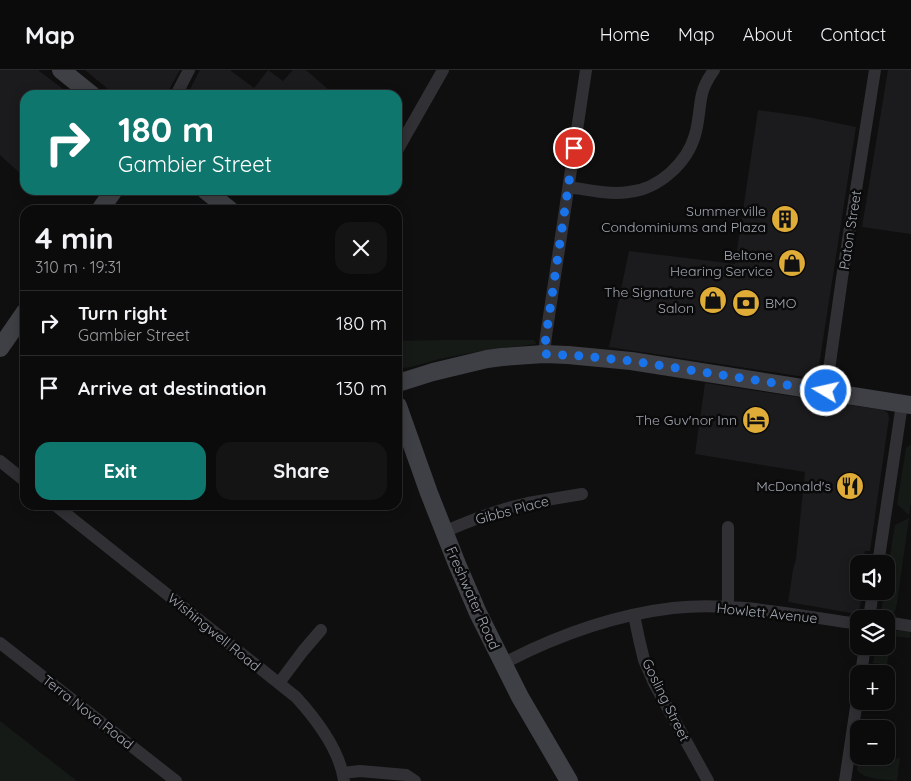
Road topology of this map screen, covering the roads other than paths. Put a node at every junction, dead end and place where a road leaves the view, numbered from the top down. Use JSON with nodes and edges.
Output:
{"nodes":[{"id":1,"x":61,"y":70,"type":"edge"},
{"id":2,"x":189,"y":70,"type":"edge"},
{"id":3,"x":443,"y":70,"type":"edge"},
{"id":4,"x":586,"y":70,"type":"edge"},
{"id":5,"x":714,"y":70,"type":"edge"},
{"id":6,"x":875,"y":70,"type":"edge"},
{"id":7,"x":86,"y":90,"type":"edge"},
{"id":8,"x":179,"y":90,"type":"edge"},
{"id":9,"x":402,"y":142,"type":"edge"},
{"id":10,"x":569,"y":186,"type":"junction"},
{"id":11,"x":211,"y":195,"type":"edge"},
{"id":12,"x":224,"y":205,"type":"edge"},
{"id":13,"x":20,"y":319,"type":"edge"},
{"id":14,"x":0,"y":348,"type":"edge"},
{"id":15,"x":544,"y":354,"type":"junction"},
{"id":16,"x":402,"y":382,"type":"edge"},
{"id":17,"x":826,"y":391,"type":"junction"},
{"id":18,"x":907,"y":405,"type":"edge"},
{"id":19,"x":402,"y":417,"type":"edge"},
{"id":20,"x":0,"y":461,"type":"edge"},
{"id":21,"x":20,"y":477,"type":"edge"},
{"id":22,"x":582,"y":494,"type":"dead end"},
{"id":23,"x":61,"y":510,"type":"edge"},
{"id":24,"x":728,"y":526,"type":"dead end"},
{"id":25,"x":444,"y":532,"type":"junction"},
{"id":26,"x":880,"y":555,"type":"edge"},
{"id":27,"x":728,"y":607,"type":"junction"},
{"id":28,"x":634,"y":614,"type":"junction"},
{"id":29,"x":850,"y":623,"type":"edge"},
{"id":30,"x":895,"y":623,"type":"edge"},
{"id":31,"x":911,"y":626,"type":"edge"},
{"id":32,"x":321,"y":630,"type":"dead end"},
{"id":33,"x":0,"y":643,"type":"edge"},
{"id":34,"x":504,"y":663,"type":"junction"},
{"id":35,"x":279,"y":683,"type":"junction"},
{"id":36,"x":856,"y":710,"type":"edge"},
{"id":37,"x":343,"y":777,"type":"edge"},
{"id":38,"x":176,"y":781,"type":"edge"},
{"id":39,"x":415,"y":781,"type":"edge"},
{"id":40,"x":569,"y":781,"type":"edge"},
{"id":41,"x":708,"y":781,"type":"edge"},
{"id":42,"x":848,"y":781,"type":"edge"}],
"edges":[{"from":1,"to":7,"type":"main road"},
{"from":2,"to":8,"type":"street"},
{"from":3,"to":9,"type":"street"},
{"from":4,"to":10,"type":"street"},
{"from":5,"to":10,"type":"street"},
{"from":6,"to":17,"type":"street","name":"Paton Street"},
{"from":10,"to":15,"type":"street"},
{"from":11,"to":12,"type":"main road"},
{"from":13,"to":14,"type":"main road"},
{"from":15,"to":16,"type":"main road"},
{"from":15,"to":17,"type":"main road"},
{"from":17,"to":18,"type":"main road"},
{"from":18,"to":26,"type":"street"},
{"from":19,"to":25,"type":"main road","name":"Freshwater Road"},
{"from":20,"to":21,"type":"street"},
{"from":22,"to":25,"type":"street","name":"Gibbs Place"},
{"from":23,"to":35,"type":"street","name":"Wishingwell Road"},
{"from":24,"to":27,"type":"street"},
{"from":25,"to":34,"type":"main road","name":"Freshwater Road"},
{"from":27,"to":28,"type":"street","name":"Howlett Avenue"},
{"from":27,"to":29,"type":"street","name":"Howlett Avenue"},
{"from":28,"to":34,"type":"street","name":"Howlett Avenue"},
{"from":28,"to":41,"type":"street","name":"Gosling Street"},
{"from":30,"to":31,"type":"street"},
{"from":32,"to":35,"type":"street"},
{"from":33,"to":38,"type":"street","name":"Terra Nova Road"},
{"from":34,"to":40,"type":"main road","name":"Freshwater Road"},
{"from":35,"to":37,"type":"street","name":"Wishingwell Road"},
{"from":36,"to":42,"type":"street"},
{"from":37,"to":39,"type":"street"}]}
